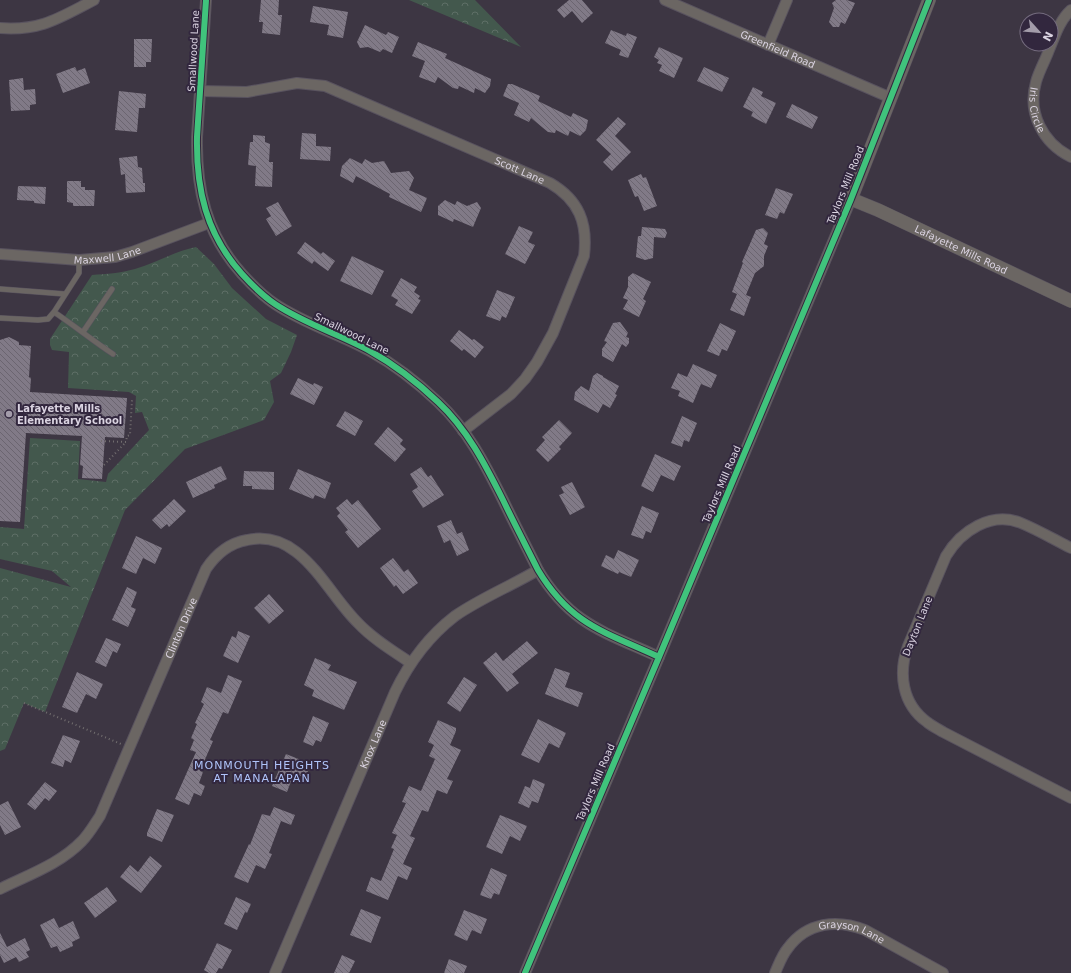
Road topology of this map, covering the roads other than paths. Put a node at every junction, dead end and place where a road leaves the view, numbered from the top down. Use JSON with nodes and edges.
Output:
{"nodes":[{"id":1,"x":94,"y":0,"type":"edge"},
{"id":2,"x":206,"y":0,"type":"edge"},
{"id":3,"x":665,"y":0,"type":"edge"},
{"id":4,"x":787,"y":0,"type":"edge"},
{"id":5,"x":930,"y":0,"type":"edge"},
{"id":6,"x":1071,"y":10,"type":"edge"},
{"id":7,"x":0,"y":28,"type":"edge"},
{"id":8,"x":768,"y":45,"type":"junction"},
{"id":9,"x":200,"y":91,"type":"junction"},
{"id":10,"x":890,"y":98,"type":"junction"},
{"id":11,"x":1071,"y":157,"type":"edge"},
{"id":12,"x":851,"y":199,"type":"junction"},
{"id":13,"x":209,"y":223,"type":"junction"},
{"id":14,"x":0,"y":254,"type":"edge"},
{"id":15,"x":79,"y":260,"type":"junction"},
{"id":16,"x":0,"y":289,"type":"edge"},
{"id":17,"x":112,"y":289,"type":"dead end"},
{"id":18,"x":65,"y":294,"type":"junction"},
{"id":19,"x":1071,"y":302,"type":"edge"},
{"id":20,"x":54,"y":312,"type":"junction"},
{"id":21,"x":0,"y":318,"type":"edge"},
{"id":22,"x":83,"y":332,"type":"junction"},
{"id":23,"x":113,"y":354,"type":"dead end"},
{"id":24,"x":463,"y":431,"type":"junction"},
{"id":25,"x":1071,"y":548,"type":"edge"},
{"id":26,"x":538,"y":570,"type":"junction"},
{"id":27,"x":659,"y":657,"type":"junction"},
{"id":28,"x":411,"y":663,"type":"junction"},
{"id":29,"x":1071,"y":798,"type":"edge"},
{"id":30,"x":0,"y":889,"type":"edge"},
{"id":31,"x":275,"y":973,"type":"edge"},
{"id":32,"x":525,"y":973,"type":"edge"},
{"id":33,"x":775,"y":973,"type":"edge"},
{"id":34,"x":943,"y":973,"type":"edge"}],
"edges":[{"from":1,"to":7,"type":"street"},
{"from":2,"to":9,"type":"street","name":"Smallwood Lane"},
{"from":3,"to":8,"type":"street","name":"Greenfield Road"},
{"from":4,"to":8,"type":"street"},
{"from":5,"to":10,"type":"street","name":"Taylors Mill Road"},
{"from":6,"to":11,"type":"street","name":"Iris Circle"},
{"from":8,"to":10,"type":"street","name":"Greenfield Road"},
{"from":9,"to":13,"type":"street","name":"Smallwood Lane"},
{"from":9,"to":24,"type":"street","name":"Scott Lane"},
{"from":10,"to":12,"type":"street","name":"Taylors Mill Road"},
{"from":12,"to":19,"type":"street","name":"Lafayette Mills Road"},
{"from":12,"to":27,"type":"street","name":"Taylors Mill Road"},
{"from":13,"to":15,"type":"street","name":"Maxwell Lane"},
{"from":13,"to":24,"type":"street","name":"Smallwood Lane"},
{"from":14,"to":15,"type":"street","name":"Maxwell Lane"},
{"from":15,"to":18,"type":"lane"},
{"from":16,"to":18,"type":"lane"},
{"from":17,"to":22,"type":"lane"},
{"from":18,"to":20,"type":"lane"},
{"from":20,"to":21,"type":"lane"},
{"from":20,"to":22,"type":"lane"},
{"from":22,"to":23,"type":"lane"},
{"from":24,"to":26,"type":"street","name":"Smallwood Lane"},
{"from":25,"to":29,"type":"street","name":"Dayton Lane"},
{"from":26,"to":27,"type":"street","name":"Smallwood Lane"},
{"from":26,"to":28,"type":"street","name":"Knox Lane"},
{"from":27,"to":32,"type":"street","name":"Taylors Mill Road"},
{"from":28,"to":30,"type":"street","name":"Clinton Drive"},
{"from":28,"to":31,"type":"street","name":"Knox Lane"},
{"from":33,"to":34,"type":"street","name":"Grayson Lane"}]}
